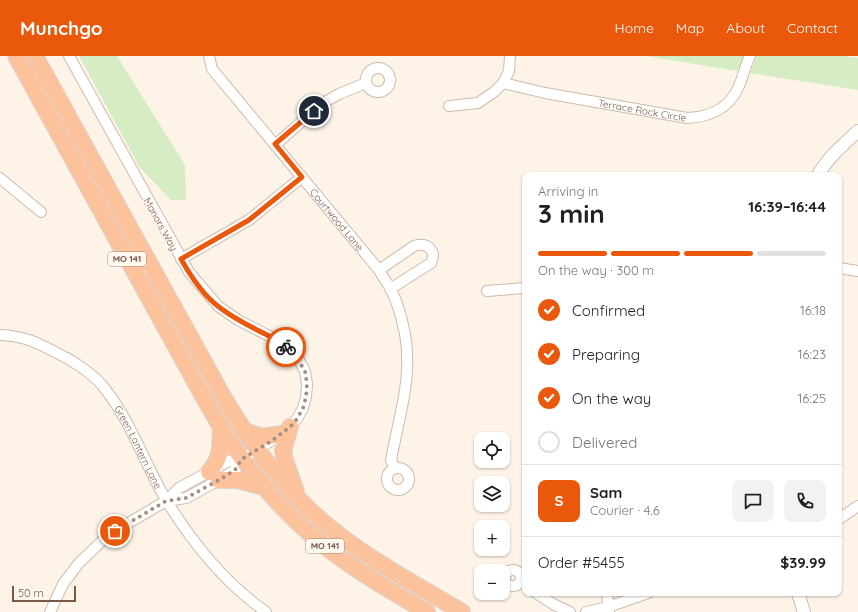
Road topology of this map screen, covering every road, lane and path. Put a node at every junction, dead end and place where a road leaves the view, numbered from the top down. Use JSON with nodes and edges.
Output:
{"nodes":[{"id":1,"x":16,"y":56,"type":"edge"},
{"id":2,"x":35,"y":56,"type":"edge"},
{"id":3,"x":69,"y":56,"type":"edge"},
{"id":4,"x":209,"y":56,"type":"edge"},
{"id":5,"x":510,"y":56,"type":"edge"},
{"id":6,"x":750,"y":56,"type":"edge"},
{"id":7,"x":366,"y":83,"type":"dead end"},
{"id":8,"x":503,"y":83,"type":"junction"},
{"id":9,"x":449,"y":106,"type":"dead end"},
{"id":10,"x":858,"y":131,"type":"edge"},
{"id":11,"x":275,"y":144,"type":"junction"},
{"id":12,"x":820,"y":172,"type":"edge"},
{"id":13,"x":302,"y":177,"type":"junction"},
{"id":14,"x":0,"y":178,"type":"edge"},
{"id":15,"x":41,"y":212,"type":"dead end"},
{"id":16,"x":181,"y":259,"type":"junction"},
{"id":17,"x":842,"y":268,"type":"edge"},
{"id":18,"x":379,"y":270,"type":"junction"},
{"id":19,"x":858,"y":271,"type":"edge"},
{"id":20,"x":522,"y":288,"type":"edge"},
{"id":21,"x":390,"y":289,"type":"junction"},
{"id":22,"x":487,"y":291,"type":"dead end"},
{"id":23,"x":0,"y":335,"type":"edge"},
{"id":24,"x":220,"y":428,"type":"junction"},
{"id":25,"x":243,"y":430,"type":"junction"},
{"id":26,"x":286,"y":431,"type":"junction"},
{"id":27,"x":257,"y":451,"type":"junction"},
{"id":28,"x":242,"y":459,"type":"junction"},
{"id":29,"x":395,"y":468,"type":"dead end"},
{"id":30,"x":214,"y":476,"type":"junction"},
{"id":31,"x":264,"y":487,"type":"junction"},
{"id":32,"x":298,"y":499,"type":"junction"},
{"id":33,"x":166,"y":501,"type":"junction"},
{"id":34,"x":858,"y":506,"type":"edge"},
{"id":35,"x":842,"y":517,"type":"edge"},
{"id":36,"x":541,"y":596,"type":"edge"},
{"id":37,"x":607,"y":596,"type":"edge"},
{"id":38,"x":640,"y":596,"type":"edge"},
{"id":39,"x":799,"y":596,"type":"edge"},
{"id":40,"x":608,"y":609,"type":"edge"},
{"id":41,"x":50,"y":612,"type":"edge"},
{"id":42,"x":266,"y":612,"type":"edge"},
{"id":43,"x":427,"y":612,"type":"edge"},
{"id":44,"x":462,"y":612,"type":"edge"},
{"id":45,"x":570,"y":612,"type":"edge"},
{"id":46,"x":586,"y":612,"type":"edge"},
{"id":47,"x":804,"y":612,"type":"edge"}],
"edges":[{"from":1,"to":24,"type":"highway","number":"MO 141"},
{"from":2,"to":25,"type":"highway","number":"MO 141"},
{"from":3,"to":16,"type":"street","name":"Manors Way"},
{"from":4,"to":11,"type":"street","name":"Courtwood Lane"},
{"from":5,"to":8,"type":"street"},
{"from":6,"to":8,"type":"street","name":"Terrace Rock Circle"},
{"from":7,"to":11,"type":"street"},
{"from":8,"to":9,"type":"street"},
{"from":10,"to":12,"type":"street"},
{"from":11,"to":13,"type":"street","name":"Courtwood Lane"},
{"from":13,"to":16,"type":"street"},
{"from":13,"to":18,"type":"street","name":"Courtwood Lane"},
{"from":14,"to":15,"type":"street"},
{"from":16,"to":26,"type":"street","name":"Manors Way"},
{"from":17,"to":19,"type":"street"},
{"from":18,"to":21,"type":"street","name":"Courtwood Lane"},
{"from":18,"to":21,"type":"street"},
{"from":20,"to":22,"type":"street"},
{"from":21,"to":29,"type":"street","name":"Courtwood Lane"},
{"from":23,"to":33,"type":"street","name":"Green Lantern Lane"},
{"from":24,"to":28,"type":"highway","number":"MO 141"},
{"from":24,"to":30,"type":"highway"},
{"from":25,"to":26,"type":"highway"},
{"from":25,"to":27,"type":"highway","number":"MO 141"},
{"from":26,"to":27,"type":"street","name":"Manors Way"},
{"from":26,"to":32,"type":"highway"},
{"from":27,"to":28,"type":"street","name":"Manors Way"},
{"from":27,"to":32,"type":"highway","number":"MO 141"},
{"from":28,"to":30,"type":"street","name":"Manors Way"},
{"from":28,"to":31,"type":"highway","number":"MO 141"},
{"from":30,"to":31,"type":"highway"},
{"from":30,"to":33,"type":"street","name":"Manors Way"},
{"from":31,"to":43,"type":"highway","number":"MO 141"},
{"from":32,"to":44,"type":"highway","number":"MO 141"},
{"from":33,"to":41,"type":"street"},
{"from":33,"to":42,"type":"street","name":"Green Lantern Lane"},
{"from":34,"to":35,"type":"street"},
{"from":36,"to":45,"type":"street"},
{"from":37,"to":40,"type":"street"},
{"from":38,"to":40,"type":"street"},
{"from":39,"to":47,"type":"street"},
{"from":40,"to":46,"type":"street"}]}
